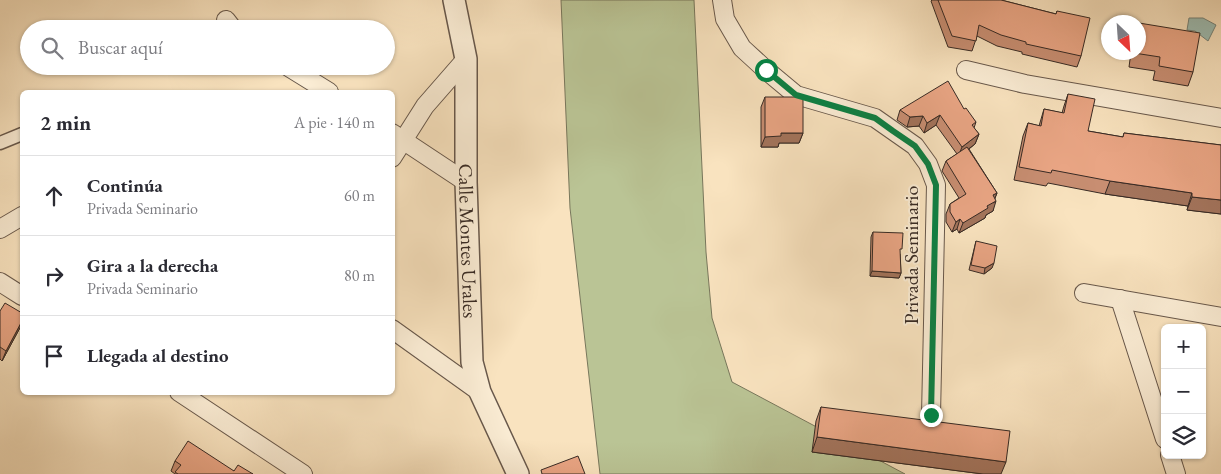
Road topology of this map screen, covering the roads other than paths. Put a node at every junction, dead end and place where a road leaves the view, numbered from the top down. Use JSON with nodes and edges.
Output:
{"nodes":[{"id":1,"x":454,"y":0,"type":"edge"},
{"id":2,"x":722,"y":0,"type":"edge"},
{"id":3,"x":466,"y":59,"type":"junction"},
{"id":4,"x":966,"y":70,"type":"dead end"},
{"id":5,"x":302,"y":75,"type":"edge"},
{"id":6,"x":326,"y":90,"type":"edge"},
{"id":7,"x":1221,"y":118,"type":"edge"},
{"id":8,"x":20,"y":135,"type":"edge"},
{"id":9,"x":398,"y":137,"type":"edge"},
{"id":10,"x":0,"y":143,"type":"edge"},
{"id":11,"x":466,"y":182,"type":"junction"},
{"id":12,"x":20,"y":217,"type":"edge"},
{"id":13,"x":0,"y":229,"type":"edge"},
{"id":14,"x":0,"y":282,"type":"edge"},
{"id":15,"x":1084,"y":294,"type":"dead end"},
{"id":16,"x":20,"y":295,"type":"edge"},
{"id":17,"x":1120,"y":300,"type":"junction"},
{"id":18,"x":1221,"y":317,"type":"edge"},
{"id":19,"x":395,"y":332,"type":"edge"},
{"id":20,"x":480,"y":392,"type":"junction"},
{"id":21,"x":183,"y":395,"type":"edge"},
{"id":22,"x":931,"y":415,"type":"dead end"},
{"id":23,"x":1161,"y":427,"type":"edge"},
{"id":24,"x":1171,"y":459,"type":"edge"},
{"id":25,"x":303,"y":474,"type":"edge"},
{"id":26,"x":518,"y":474,"type":"edge"},
{"id":27,"x":1176,"y":474,"type":"edge"}],
"edges":[{"from":1,"to":3,"type":"street","name":"Calle Montes Urales"},
{"from":2,"to":22,"type":"street","name":"Privada Seminario"},
{"from":3,"to":9,"type":"street"},
{"from":3,"to":11,"type":"street","name":"Calle Montes Urales"},
{"from":4,"to":7,"type":"street"},
{"from":5,"to":6,"type":"street"},
{"from":8,"to":10,"type":"street"},
{"from":9,"to":11,"type":"street"},
{"from":11,"to":20,"type":"street","name":"Calle Montes Urales"},
{"from":12,"to":13,"type":"street"},
{"from":14,"to":16,"type":"street"},
{"from":15,"to":17,"type":"street"},
{"from":17,"to":18,"type":"street"},
{"from":17,"to":23,"type":"street"},
{"from":19,"to":20,"type":"street"},
{"from":20,"to":26,"type":"street","name":"Calle Montes Urales"},
{"from":21,"to":25,"type":"street"},
{"from":24,"to":27,"type":"street"}]}
